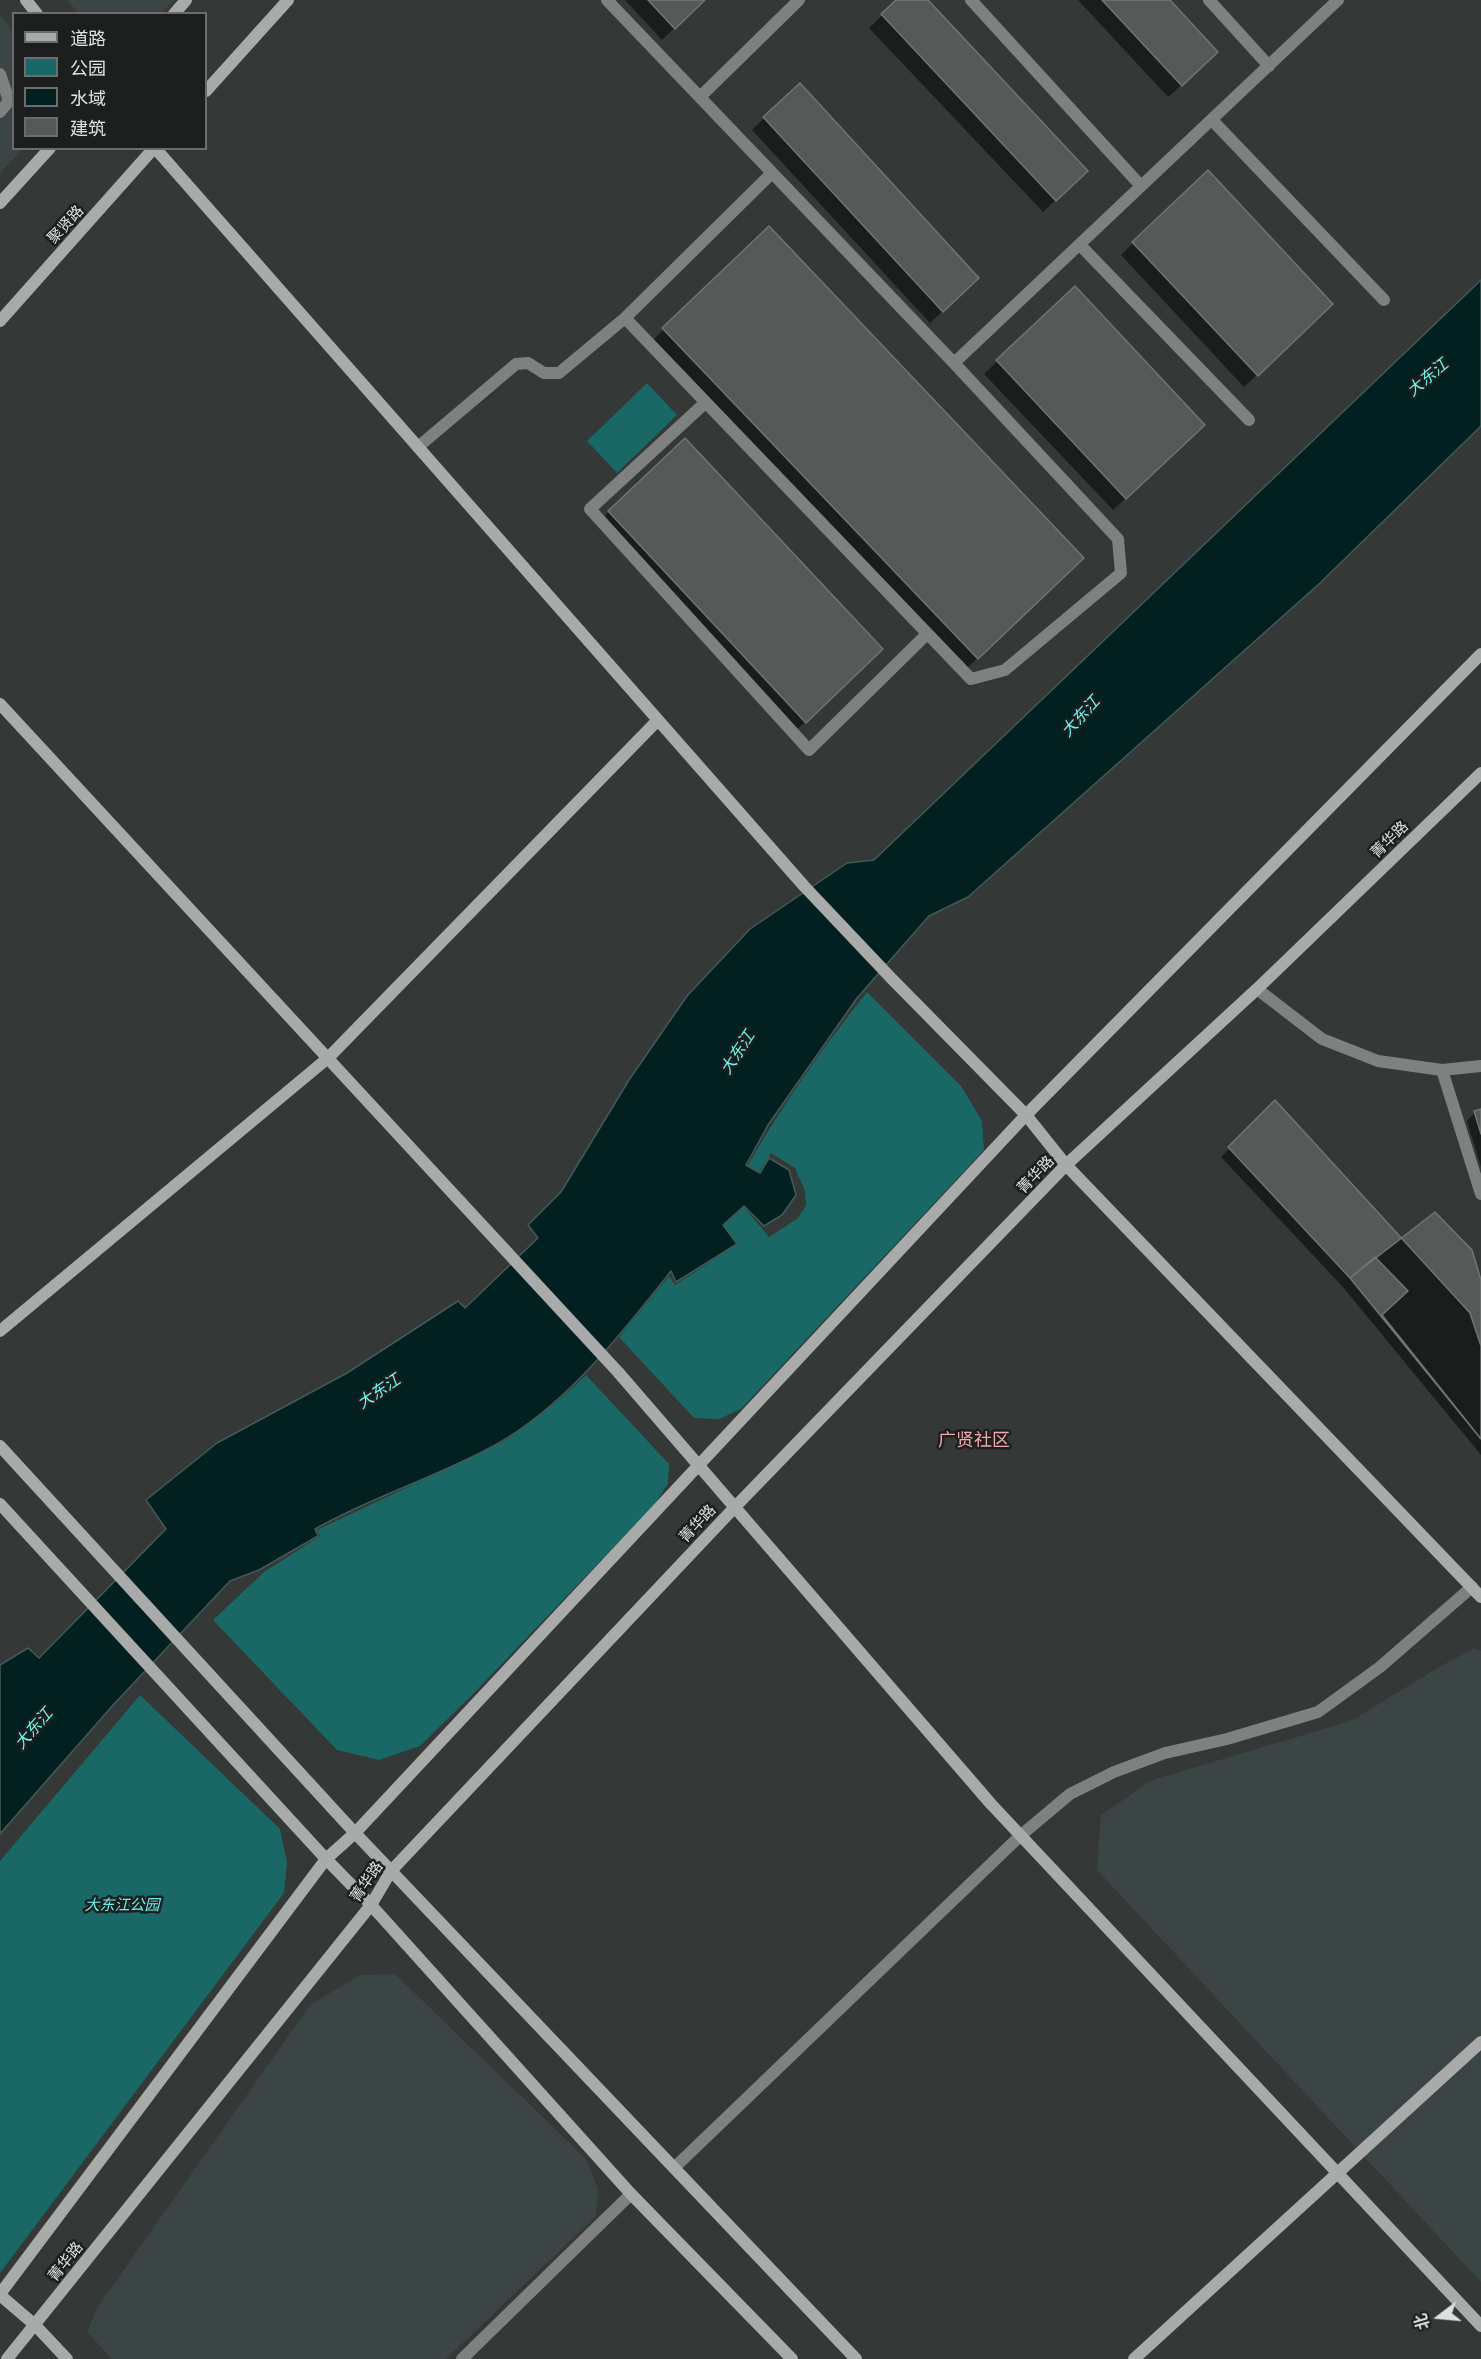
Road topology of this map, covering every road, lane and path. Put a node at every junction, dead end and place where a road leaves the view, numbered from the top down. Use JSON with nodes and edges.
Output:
{"nodes":[{"id":1,"x":26,"y":0,"type":"edge"},
{"id":2,"x":186,"y":0,"type":"edge"},
{"id":3,"x":288,"y":0,"type":"edge"},
{"id":4,"x":606,"y":0,"type":"edge"},
{"id":5,"x":799,"y":0,"type":"edge"},
{"id":6,"x":971,"y":0,"type":"edge"},
{"id":7,"x":1209,"y":0,"type":"edge"},
{"id":8,"x":1338,"y":0,"type":"edge"},
{"id":9,"x":36,"y":12,"type":"edge"},
{"id":10,"x":176,"y":12,"type":"edge"},
{"id":11,"x":1269,"y":66,"type":"junction"},
{"id":12,"x":0,"y":74,"type":"edge"},
{"id":13,"x":207,"y":91,"type":"edge"},
{"id":14,"x":700,"y":98,"type":"junction"},
{"id":15,"x":0,"y":112,"type":"edge"},
{"id":16,"x":1212,"y":120,"type":"junction"},
{"id":17,"x":48,"y":150,"type":"edge"},
{"id":18,"x":153,"y":150,"type":"edge"},
{"id":19,"x":157,"y":150,"type":"edge"},
{"id":20,"x":772,"y":173,"type":"junction"},
{"id":21,"x":1142,"y":186,"type":"junction"},
{"id":22,"x":0,"y":203,"type":"edge"},
{"id":23,"x":1080,"y":244,"type":"junction"},
{"id":24,"x":1384,"y":300,"type":"dead end"},
{"id":25,"x":625,"y":318,"type":"junction"},
{"id":26,"x":0,"y":321,"type":"edge"},
{"id":27,"x":954,"y":363,"type":"junction"},
{"id":28,"x":705,"y":403,"type":"junction"},
{"id":29,"x":1249,"y":420,"type":"dead end"},
{"id":30,"x":418,"y":447,"type":"junction"},
{"id":31,"x":927,"y":634,"type":"junction"},
{"id":32,"x":1481,"y":654,"type":"edge"},
{"id":33,"x":0,"y":704,"type":"edge"},
{"id":34,"x":658,"y":720,"type":"junction"},
{"id":35,"x":1481,"y":773,"type":"edge"},
{"id":36,"x":1257,"y":989,"type":"junction"},
{"id":37,"x":328,"y":1058,"type":"junction"},
{"id":38,"x":1481,"y":1066,"type":"edge"},
{"id":39,"x":1442,"y":1070,"type":"junction"},
{"id":40,"x":1026,"y":1115,"type":"junction"},
{"id":41,"x":1066,"y":1165,"type":"junction"},
{"id":42,"x":1481,"y":1194,"type":"edge"},
{"id":43,"x":0,"y":1331,"type":"edge"},
{"id":44,"x":0,"y":1446,"type":"edge"},
{"id":45,"x":698,"y":1464,"type":"junction"},
{"id":46,"x":0,"y":1504,"type":"edge"},
{"id":47,"x":735,"y":1507,"type":"junction"},
{"id":48,"x":1477,"y":1592,"type":"edge"},
{"id":49,"x":355,"y":1833,"type":"junction"},
{"id":50,"x":1020,"y":1836,"type":"junction"},
{"id":51,"x":326,"y":1859,"type":"junction"},
{"id":52,"x":391,"y":1871,"type":"junction"},
{"id":53,"x":371,"y":1905,"type":"junction"},
{"id":54,"x":1481,"y":2042,"type":"edge"},
{"id":55,"x":675,"y":2167,"type":"junction"},
{"id":56,"x":1336,"y":2172,"type":"junction"},
{"id":57,"x":631,"y":2194,"type":"junction"},
{"id":58,"x":0,"y":2295,"type":"edge"},
{"id":59,"x":35,"y":2325,"type":"junction"},
{"id":60,"x":1481,"y":2326,"type":"edge"},
{"id":61,"x":7,"y":2359,"type":"edge"},
{"id":62,"x":67,"y":2359,"type":"edge"},
{"id":63,"x":462,"y":2359,"type":"edge"},
{"id":64,"x":792,"y":2359,"type":"edge"},
{"id":65,"x":856,"y":2359,"type":"edge"},
{"id":66,"x":1134,"y":2359,"type":"edge"}],
"edges":[{"from":1,"to":9,"type":"street"},
{"from":2,"to":10,"type":"street"},
{"from":3,"to":13,"type":"street"},
{"from":4,"to":14,"type":"street"},
{"from":5,"to":14,"type":"street"},
{"from":6,"to":21,"type":"street"},
{"from":7,"to":11,"type":"street"},
{"from":8,"to":11,"type":"street"},
{"from":11,"to":16,"type":"street"},
{"from":12,"to":15,"type":"street"},
{"from":14,"to":20,"type":"street"},
{"from":16,"to":21,"type":"street"},
{"from":16,"to":24,"type":"street"},
{"from":17,"to":22,"type":"street"},
{"from":18,"to":26,"type":"street","name":"聚贤路"},
{"from":19,"to":30,"type":"street"},
{"from":20,"to":25,"type":"street"},
{"from":20,"to":27,"type":"street"},
{"from":21,"to":23,"type":"street"},
{"from":23,"to":27,"type":"street"},
{"from":23,"to":29,"type":"street"},
{"from":25,"to":28,"type":"street"},
{"from":25,"to":30,"type":"street"},
{"from":27,"to":31,"type":"street"},
{"from":28,"to":31,"type":"street"},
{"from":28,"to":31,"type":"street"},
{"from":30,"to":34,"type":"street"},
{"from":32,"to":40,"type":"street"},
{"from":33,"to":37,"type":"street"},
{"from":34,"to":37,"type":"street"},
{"from":34,"to":40,"type":"street"},
{"from":35,"to":36,"type":"street","name":"菁华路"},
{"from":36,"to":39,"type":"street"},
{"from":36,"to":41,"type":"street","name":"菁华路"},
{"from":37,"to":43,"type":"street"},
{"from":37,"to":45,"type":"street"},
{"from":38,"to":39,"type":"street"},
{"from":39,"to":42,"type":"street"},
{"from":40,"to":41,"type":"street"},
{"from":40,"to":45,"type":"street"},
{"from":41,"to":47,"type":"street","name":"菁华路"},
{"from":41,"to":48,"type":"street"},
{"from":44,"to":49,"type":"street"},
{"from":45,"to":47,"type":"street"},
{"from":45,"to":49,"type":"street"},
{"from":46,"to":51,"type":"street"},
{"from":47,"to":50,"type":"street"},
{"from":47,"to":52,"type":"street","name":"菁华路"},
{"from":48,"to":50,"type":"street"},
{"from":49,"to":51,"type":"street"},
{"from":49,"to":52,"type":"street"},
{"from":50,"to":55,"type":"street"},
{"from":50,"to":56,"type":"street"},
{"from":51,"to":53,"type":"street"},
{"from":51,"to":58,"type":"street"},
{"from":52,"to":53,"type":"street","name":"菁华路"},
{"from":52,"to":55,"type":"street"},
{"from":53,"to":57,"type":"street"},
{"from":53,"to":59,"type":"street","name":"菁华路"},
{"from":54,"to":56,"type":"street"},
{"from":55,"to":65,"type":"street"},
{"from":56,"to":60,"type":"street"},
{"from":56,"to":66,"type":"street"},
{"from":57,"to":63,"type":"street"},
{"from":57,"to":64,"type":"street"},
{"from":58,"to":59,"type":"street"},
{"from":59,"to":61,"type":"street","name":"菁华路"},
{"from":59,"to":62,"type":"street"}]}
